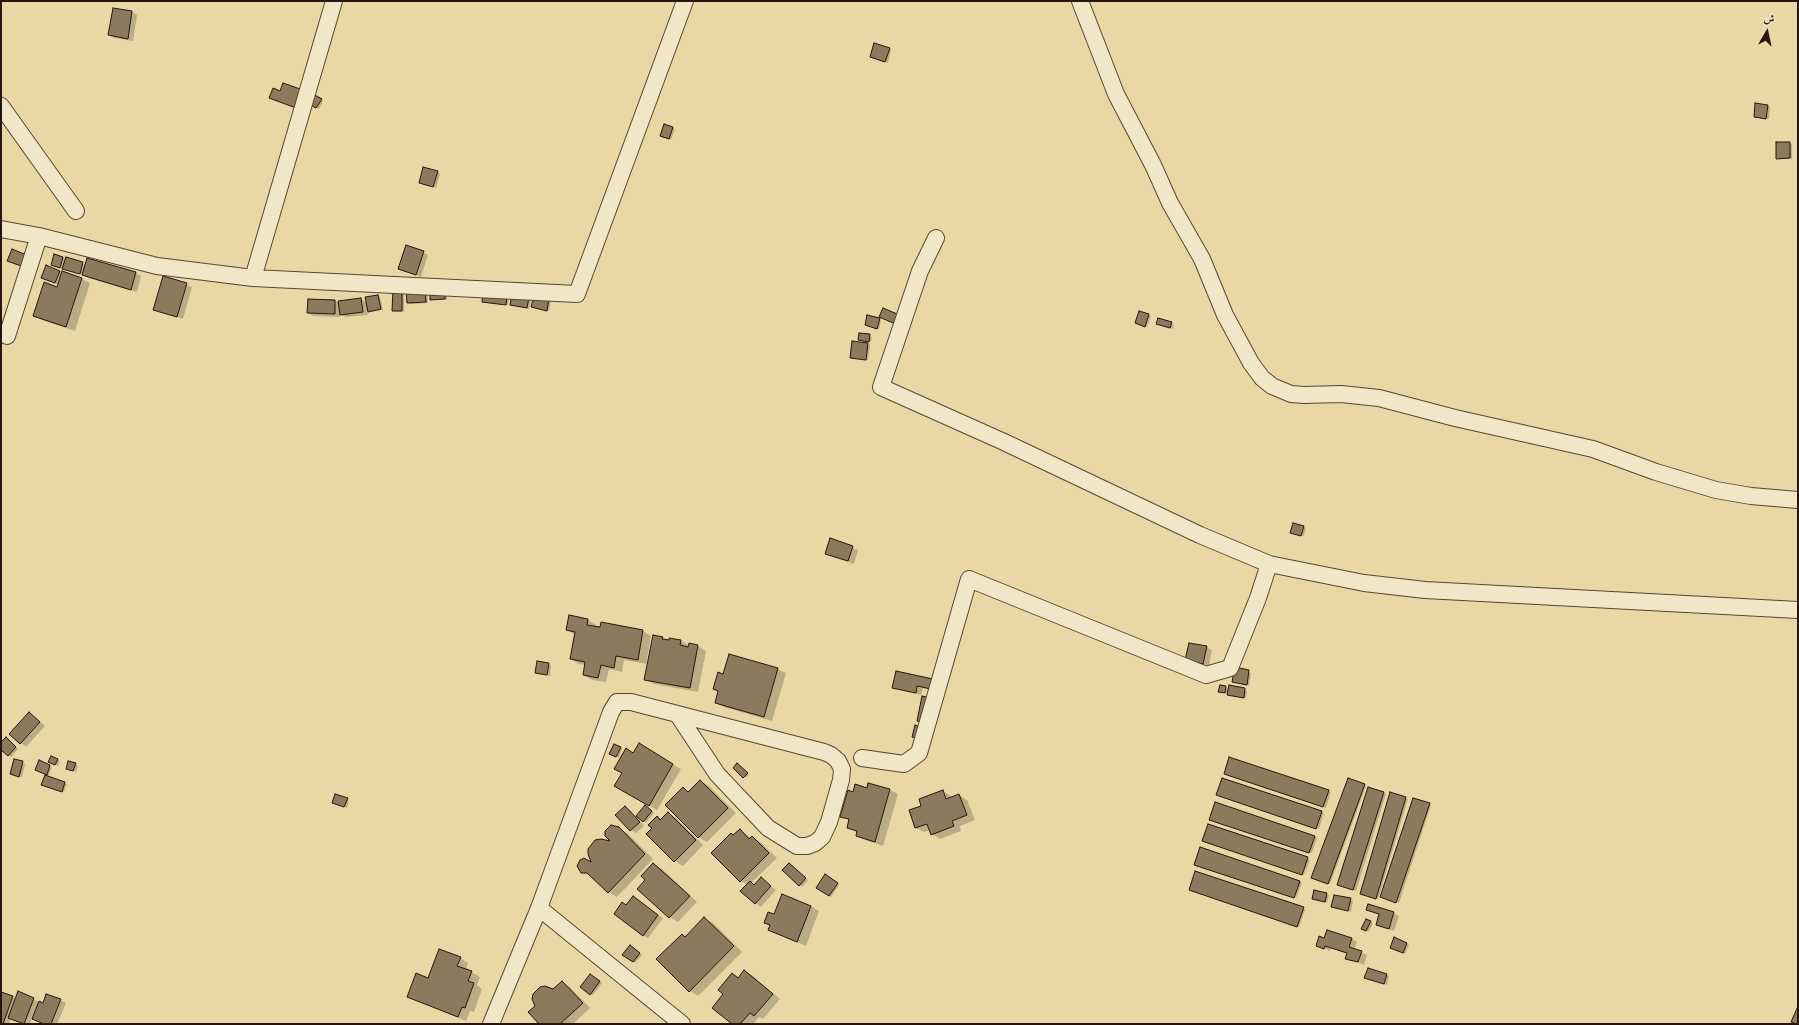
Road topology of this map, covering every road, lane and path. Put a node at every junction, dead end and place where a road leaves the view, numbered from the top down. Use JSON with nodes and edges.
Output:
{"nodes":[{"id":1,"x":334,"y":1,"type":"edge"},
{"id":2,"x":684,"y":1,"type":"edge"},
{"id":3,"x":1080,"y":1,"type":"edge"},
{"id":4,"x":1,"y":106,"type":"edge"},
{"id":5,"x":76,"y":211,"type":"dead end"},
{"id":6,"x":1,"y":229,"type":"edge"},
{"id":7,"x":39,"y":236,"type":"junction"},
{"id":8,"x":936,"y":238,"type":"dead end"},
{"id":9,"x":253,"y":278,"type":"junction"},
{"id":10,"x":8,"y":336,"type":"dead end"},
{"id":11,"x":1798,"y":500,"type":"edge"},
{"id":12,"x":1269,"y":564,"type":"junction"},
{"id":13,"x":1798,"y":610,"type":"edge"},
{"id":14,"x":678,"y":715,"type":"junction"},
{"id":15,"x":862,"y":758,"type":"dead end"},
{"id":16,"x":539,"y":908,"type":"junction"},
{"id":17,"x":491,"y":1024,"type":"edge"},
{"id":18,"x":682,"y":1024,"type":"edge"}],
"edges":[{"from":1,"to":9,"type":"street"},
{"from":2,"to":9,"type":"street"},
{"from":3,"to":11,"type":"street"},
{"from":4,"to":5,"type":"street"},
{"from":6,"to":7,"type":"street"},
{"from":7,"to":9,"type":"street"},
{"from":7,"to":10,"type":"street"},
{"from":8,"to":12,"type":"street"},
{"from":12,"to":13,"type":"street"},
{"from":12,"to":15,"type":"street"},
{"from":14,"to":14,"type":"street"},
{"from":14,"to":16,"type":"street"},
{"from":16,"to":17,"type":"street"},
{"from":16,"to":18,"type":"street"}]}
